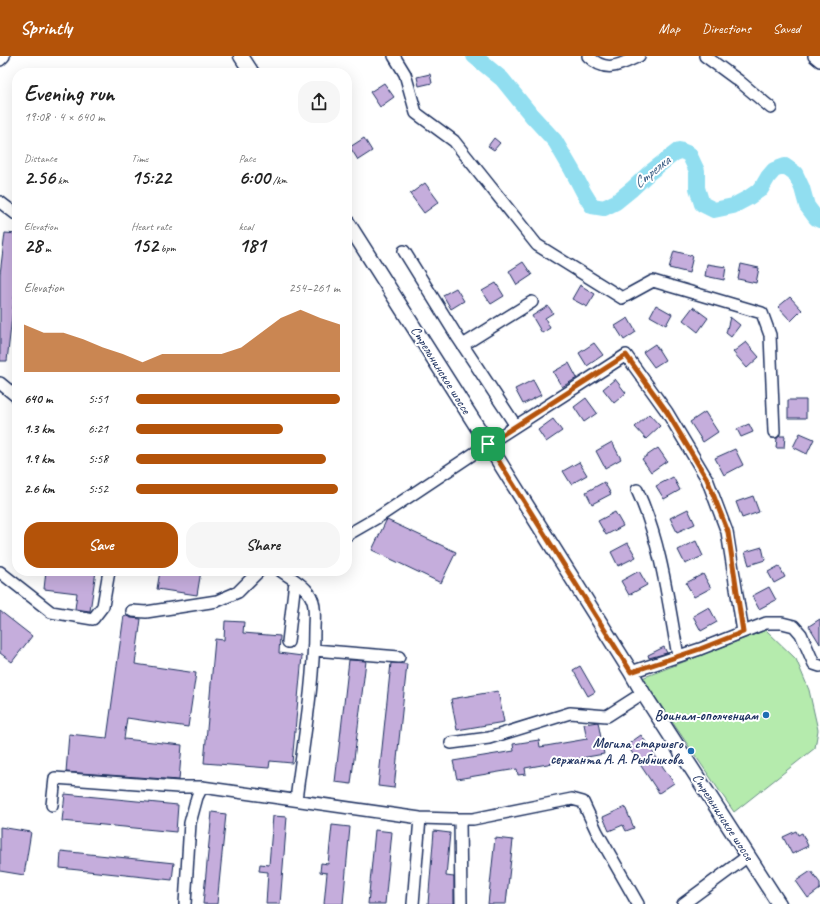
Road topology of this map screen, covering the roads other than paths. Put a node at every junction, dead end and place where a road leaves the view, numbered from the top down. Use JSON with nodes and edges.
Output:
{"nodes":[{"id":1,"x":4,"y":56,"type":"edge"},
{"id":2,"x":241,"y":56,"type":"edge"},
{"id":3,"x":394,"y":56,"type":"edge"},
{"id":4,"x":588,"y":56,"type":"edge"},
{"id":5,"x":639,"y":56,"type":"edge"},
{"id":6,"x":705,"y":56,"type":"edge"},
{"id":7,"x":814,"y":56,"type":"edge"},
{"id":8,"x":0,"y":60,"type":"edge"},
{"id":9,"x":820,"y":61,"type":"edge"},
{"id":10,"x":249,"y":68,"type":"edge"},
{"id":11,"x":771,"y":108,"type":"dead end"},
{"id":12,"x":0,"y":202,"type":"edge"},
{"id":13,"x":12,"y":211,"type":"edge"},
{"id":14,"x":352,"y":230,"type":"edge"},
{"id":15,"x":404,"y":251,"type":"dead end"},
{"id":16,"x":532,"y":302,"type":"dead end"},
{"id":17,"x":463,"y":345,"type":"junction"},
{"id":18,"x":0,"y":383,"type":"edge"},
{"id":19,"x":12,"y":393,"type":"edge"},
{"id":20,"x":516,"y":426,"type":"junction"},
{"id":21,"x":774,"y":432,"type":"dead end"},
{"id":22,"x":488,"y":444,"type":"junction"},
{"id":23,"x":637,"y":490,"type":"dead end"},
{"id":24,"x":352,"y":532,"type":"edge"},
{"id":25,"x":0,"y":572,"type":"edge"},
{"id":26,"x":108,"y":576,"type":"edge"},
{"id":27,"x":254,"y":576,"type":"edge"},
{"id":28,"x":288,"y":576,"type":"edge"},
{"id":29,"x":295,"y":581,"type":"junction"},
{"id":30,"x":132,"y":611,"type":"dead end"},
{"id":31,"x":743,"y":632,"type":"junction"},
{"id":32,"x":288,"y":642,"type":"dead end"},
{"id":33,"x":314,"y":650,"type":"junction"},
{"id":34,"x":678,"y":656,"type":"junction"},
{"id":35,"x":399,"y":657,"type":"dead end"},
{"id":36,"x":820,"y":666,"type":"edge"},
{"id":37,"x":631,"y":672,"type":"junction"},
{"id":38,"x":643,"y":693,"type":"junction"},
{"id":39,"x":451,"y":743,"type":"dead end"},
{"id":40,"x":202,"y":787,"type":"junction"},
{"id":41,"x":296,"y":800,"type":"junction"},
{"id":42,"x":52,"y":805,"type":"dead end"},
{"id":43,"x":420,"y":818,"type":"junction"},
{"id":44,"x":460,"y":819,"type":"junction"},
{"id":45,"x":748,"y":856,"type":"junction"},
{"id":46,"x":185,"y":904,"type":"edge"},
{"id":47,"x":412,"y":904,"type":"edge"},
{"id":48,"x":461,"y":904,"type":"edge"},
{"id":49,"x":638,"y":904,"type":"edge"},
{"id":50,"x":683,"y":904,"type":"edge"},
{"id":51,"x":779,"y":904,"type":"edge"}],
"edges":[{"from":1,"to":8,"type":"street"},
{"from":2,"to":10,"type":"main road"},
{"from":3,"to":21,"type":"street"},
{"from":4,"to":5,"type":"street"},
{"from":6,"to":11,"type":"street"},
{"from":7,"to":9,"type":"street"},
{"from":12,"to":13,"type":"street"},
{"from":14,"to":22,"type":"main road","name":"Стрельнинское шоссе"},
{"from":15,"to":17,"type":"street"},
{"from":16,"to":17,"type":"street"},
{"from":17,"to":20,"type":"street"},
{"from":18,"to":19,"type":"street"},
{"from":20,"to":22,"type":"street"},
{"from":20,"to":31,"type":"street"},
{"from":22,"to":24,"type":"street"},
{"from":22,"to":37,"type":"main road","name":"Стрельнинское шоссе"},
{"from":23,"to":34,"type":"street"},
{"from":25,"to":26,"type":"street"},
{"from":27,"to":30,"type":"street"},
{"from":28,"to":29,"type":"street"},
{"from":29,"to":32,"type":"street"},
{"from":29,"to":33,"type":"street"},
{"from":31,"to":34,"type":"street"},
{"from":31,"to":36,"type":"street"},
{"from":33,"to":35,"type":"street"},
{"from":33,"to":41,"type":"street"},
{"from":34,"to":37,"type":"street"},
{"from":37,"to":38,"type":"main road","name":"Стрельнинское шоссе"},
{"from":38,"to":39,"type":"street"},
{"from":38,"to":45,"type":"main road","name":"Стрельнинское шоссе"},
{"from":40,"to":41,"type":"street"},
{"from":40,"to":42,"type":"street"},
{"from":40,"to":46,"type":"street"},
{"from":41,"to":43,"type":"street"},
{"from":43,"to":44,"type":"street"},
{"from":43,"to":47,"type":"street"},
{"from":44,"to":48,"type":"street"},
{"from":44,"to":49,"type":"street"},
{"from":45,"to":50,"type":"street"},
{"from":45,"to":51,"type":"main road","name":"Стрельнинское шоссе"}]}
